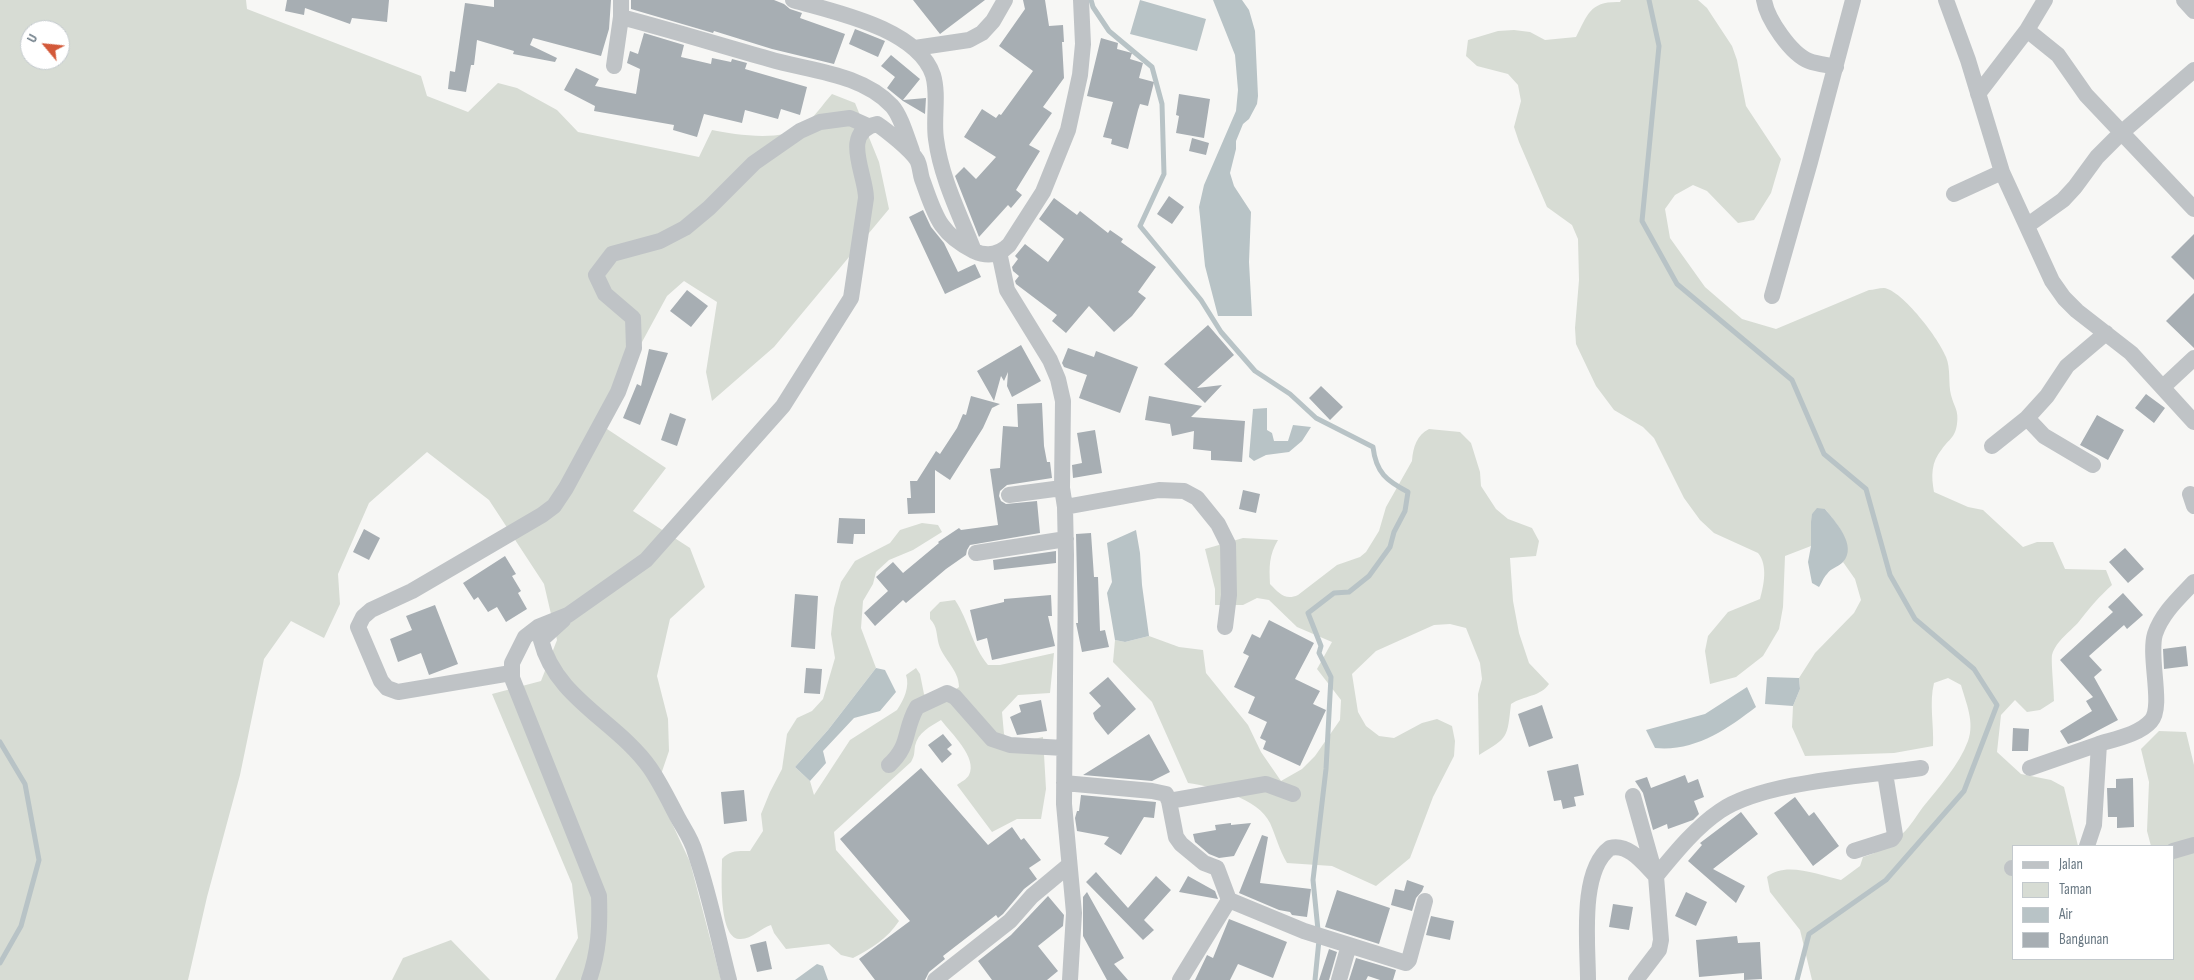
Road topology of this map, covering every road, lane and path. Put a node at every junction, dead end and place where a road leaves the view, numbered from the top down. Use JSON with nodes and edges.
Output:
{"nodes":[{"id":1,"x":621,"y":0,"type":"edge"},
{"id":2,"x":793,"y":0,"type":"edge"},
{"id":3,"x":1005,"y":0,"type":"edge"},
{"id":4,"x":1081,"y":0,"type":"edge"},
{"id":5,"x":1764,"y":0,"type":"edge"},
{"id":6,"x":1852,"y":0,"type":"edge"},
{"id":7,"x":1946,"y":0,"type":"edge"},
{"id":8,"x":2045,"y":0,"type":"edge"},
{"id":9,"x":2184,"y":0,"type":"edge"},
{"id":10,"x":2194,"y":11,"type":"edge"},
{"id":11,"x":622,"y":18,"type":"junction"},
{"id":12,"x":2027,"y":30,"type":"junction"},
{"id":13,"x":915,"y":48,"type":"junction"},
{"id":14,"x":614,"y":66,"type":"dead end"},
{"id":15,"x":1836,"y":67,"type":"junction"},
{"id":16,"x":2194,"y":70,"type":"edge"},
{"id":17,"x":1978,"y":94,"type":"junction"},
{"id":18,"x":868,"y":126,"type":"junction"},
{"id":19,"x":2120,"y":133,"type":"junction"},
{"id":20,"x":916,"y":159,"type":"junction"},
{"id":21,"x":2002,"y":172,"type":"junction"},
{"id":22,"x":1954,"y":194,"type":"dead end"},
{"id":23,"x":2194,"y":209,"type":"edge"},
{"id":24,"x":2028,"y":225,"type":"junction"},
{"id":25,"x":974,"y":251,"type":"junction"},
{"id":26,"x":999,"y":252,"type":"junction"},
{"id":27,"x":1772,"y":296,"type":"dead end"},
{"id":28,"x":2106,"y":333,"type":"junction"},
{"id":29,"x":2194,"y":358,"type":"edge"},
{"id":30,"x":2163,"y":387,"type":"junction"},
{"id":31,"x":2027,"y":418,"type":"junction"},
{"id":32,"x":2194,"y":422,"type":"edge"},
{"id":33,"x":1992,"y":446,"type":"dead end"},
{"id":34,"x":2093,"y":465,"type":"dead end"},
{"id":35,"x":1062,"y":488,"type":"junction"},
{"id":36,"x":1009,"y":495,"type":"dead end"},
{"id":37,"x":1065,"y":507,"type":"junction"},
{"id":38,"x":1066,"y":539,"type":"junction"},
{"id":39,"x":976,"y":553,"type":"dead end"},
{"id":40,"x":2194,"y":582,"type":"edge"},
{"id":41,"x":568,"y":616,"type":"junction"},
{"id":42,"x":1225,"y":627,"type":"dead end"},
{"id":43,"x":511,"y":673,"type":"junction"},
{"id":44,"x":2099,"y":744,"type":"junction"},
{"id":45,"x":1064,"y":748,"type":"junction"},
{"id":46,"x":889,"y":765,"type":"dead end"},
{"id":47,"x":1921,"y":768,"type":"dead end"},
{"id":48,"x":2030,"y":768,"type":"dead end"},
{"id":49,"x":1885,"y":773,"type":"junction"},
{"id":50,"x":1064,"y":784,"type":"junction"},
{"id":51,"x":1292,"y":794,"type":"dead end"},
{"id":52,"x":1633,"y":796,"type":"dead end"},
{"id":53,"x":1170,"y":801,"type":"junction"},
{"id":54,"x":2087,"y":845,"type":"edge"},
{"id":55,"x":2194,"y":845,"type":"edge"},
{"id":56,"x":1854,"y":851,"type":"dead end"},
{"id":57,"x":2174,"y":851,"type":"edge"},
{"id":58,"x":1068,"y":866,"type":"junction"},
{"id":59,"x":1656,"y":876,"type":"junction"},
{"id":60,"x":1229,"y":900,"type":"junction"},
{"id":61,"x":1425,"y":901,"type":"dead end"},
{"id":62,"x":1342,"y":943,"type":"junction"},
{"id":63,"x":1182,"y":979,"type":"edge"},
{"id":64,"x":589,"y":980,"type":"edge"},
{"id":65,"x":729,"y":980,"type":"edge"},
{"id":66,"x":935,"y":980,"type":"edge"},
{"id":67,"x":1070,"y":980,"type":"edge"},
{"id":68,"x":1339,"y":980,"type":"edge"},
{"id":69,"x":1588,"y":980,"type":"edge"},
{"id":70,"x":1636,"y":980,"type":"edge"}],
"edges":[{"from":1,"to":11,"type":"street"},
{"from":2,"to":13,"type":"street"},
{"from":3,"to":13,"type":"street"},
{"from":4,"to":26,"type":"street"},
{"from":5,"to":15,"type":"street"},
{"from":6,"to":15,"type":"street"},
{"from":7,"to":17,"type":"street"},
{"from":8,"to":12,"type":"street"},
{"from":9,"to":10,"type":"street"},
{"from":11,"to":14,"type":"street"},
{"from":11,"to":20,"type":"street"},
{"from":12,"to":17,"type":"street"},
{"from":12,"to":19,"type":"street"},
{"from":13,"to":25,"type":"street"},
{"from":15,"to":27,"type":"street"},
{"from":16,"to":19,"type":"street"},
{"from":17,"to":21,"type":"street"},
{"from":18,"to":20,"type":"street"},
{"from":18,"to":41,"type":"street"},
{"from":18,"to":43,"type":"street"},
{"from":19,"to":23,"type":"street"},
{"from":19,"to":24,"type":"street"},
{"from":20,"to":25,"type":"street"},
{"from":21,"to":22,"type":"street"},
{"from":21,"to":24,"type":"street"},
{"from":24,"to":28,"type":"street"},
{"from":25,"to":26,"type":"street"},
{"from":26,"to":35,"type":"street"},
{"from":28,"to":30,"type":"street"},
{"from":28,"to":31,"type":"street"},
{"from":29,"to":30,"type":"street"},
{"from":30,"to":32,"type":"street"},
{"from":31,"to":33,"type":"street"},
{"from":31,"to":34,"type":"street"},
{"from":35,"to":36,"type":"street"},
{"from":35,"to":37,"type":"street"},
{"from":37,"to":38,"type":"street"},
{"from":37,"to":42,"type":"street"},
{"from":38,"to":39,"type":"street"},
{"from":38,"to":45,"type":"street"},
{"from":40,"to":44,"type":"street"},
{"from":41,"to":43,"type":"street"},
{"from":41,"to":65,"type":"street"},
{"from":43,"to":64,"type":"street"},
{"from":44,"to":48,"type":"street"},
{"from":44,"to":54,"type":"street"},
{"from":45,"to":46,"type":"street"},
{"from":45,"to":50,"type":"street"},
{"from":47,"to":49,"type":"street"},
{"from":49,"to":56,"type":"street"},
{"from":49,"to":59,"type":"street"},
{"from":50,"to":53,"type":"street"},
{"from":50,"to":58,"type":"street"},
{"from":51,"to":53,"type":"street"},
{"from":52,"to":59,"type":"street"},
{"from":53,"to":60,"type":"street"},
{"from":55,"to":57,"type":"street"},
{"from":58,"to":66,"type":"street"},
{"from":58,"to":67,"type":"street"},
{"from":59,"to":69,"type":"street"},
{"from":59,"to":70,"type":"street"},
{"from":60,"to":62,"type":"street"},
{"from":60,"to":63,"type":"street"},
{"from":61,"to":62,"type":"street"},
{"from":62,"to":68,"type":"street"}]}
